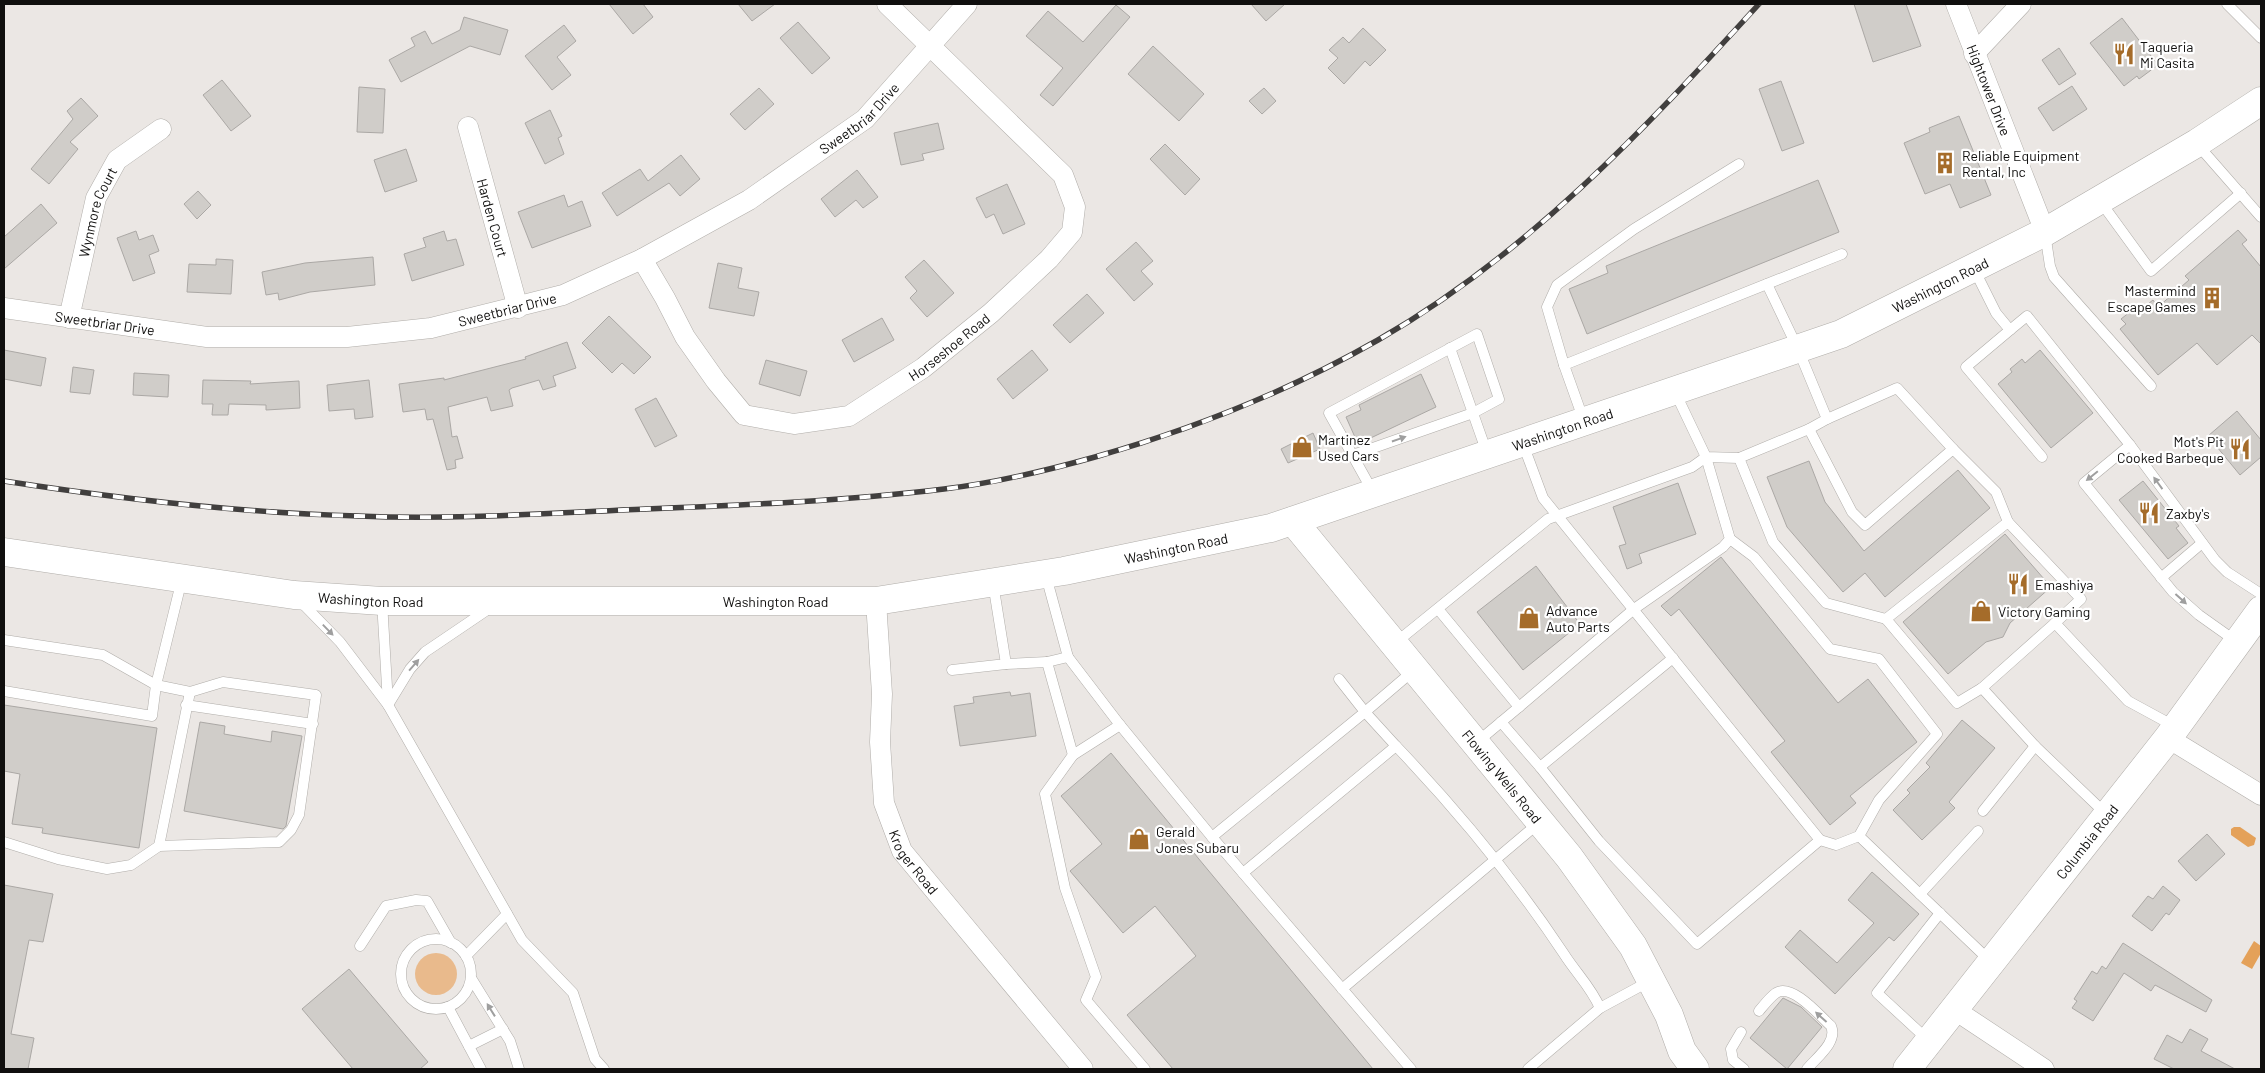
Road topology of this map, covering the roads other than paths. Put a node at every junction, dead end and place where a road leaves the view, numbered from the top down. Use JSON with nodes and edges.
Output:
{"nodes":[{"id":1,"x":887,"y":4,"type":"edge"},
{"id":2,"x":967,"y":4,"type":"edge"},
{"id":3,"x":1956,"y":4,"type":"edge"},
{"id":4,"x":2021,"y":4,"type":"edge"},
{"id":5,"x":2227,"y":4,"type":"edge"},
{"id":6,"x":2261,"y":38,"type":"edge"},
{"id":7,"x":931,"y":44,"type":"junction"},
{"id":8,"x":1974,"y":54,"type":"junction"},
{"id":9,"x":2261,"y":101,"type":"edge"},
{"id":10,"x":468,"y":127,"type":"dead end"},
{"id":11,"x":161,"y":129,"type":"dead end"},
{"id":12,"x":2197,"y":143,"type":"junction"},
{"id":13,"x":1739,"y":164,"type":"dead end"},
{"id":14,"x":2241,"y":194,"type":"junction"},
{"id":15,"x":2100,"y":200,"type":"junction"},
{"id":16,"x":2261,"y":217,"type":"edge"},
{"id":17,"x":2045,"y":232,"type":"junction"},
{"id":18,"x":1842,"y":254,"type":"dead end"},
{"id":19,"x":642,"y":259,"type":"junction"},
{"id":20,"x":1973,"y":268,"type":"junction"},
{"id":21,"x":1767,"y":284,"type":"junction"},
{"id":22,"x":4,"y":308,"type":"edge"},
{"id":23,"x":518,"y":308,"type":"junction"},
{"id":24,"x":68,"y":318,"type":"junction"},
{"id":25,"x":2010,"y":330,"type":"junction"},
{"id":26,"x":1450,"y":348,"type":"junction"},
{"id":27,"x":1798,"y":349,"type":"junction"},
{"id":28,"x":1564,"y":365,"type":"junction"},
{"id":29,"x":2151,"y":386,"type":"dead end"},
{"id":30,"x":1675,"y":391,"type":"junction"},
{"id":31,"x":1473,"y":413,"type":"junction"},
{"id":32,"x":1827,"y":419,"type":"junction"},
{"id":33,"x":1585,"y":422,"type":"junction"},
{"id":34,"x":1809,"y":429,"type":"junction"},
{"id":35,"x":1523,"y":443,"type":"junction"},
{"id":36,"x":2130,"y":445,"type":"junction"},
{"id":37,"x":1953,"y":449,"type":"junction"},
{"id":38,"x":1488,"y":454,"type":"junction"},
{"id":39,"x":1353,"y":455,"type":"junction"},
{"id":40,"x":1706,"y":457,"type":"junction"},
{"id":41,"x":2042,"y":457,"type":"dead end"},
{"id":42,"x":1739,"y":458,"type":"junction"},
{"id":43,"x":1374,"y":494,"type":"junction"},
{"id":44,"x":1559,"y":517,"type":"junction"},
{"id":45,"x":1293,"y":521,"type":"junction"},
{"id":46,"x":2008,"y":522,"type":"junction"},
{"id":47,"x":1730,"y":538,"type":"junction"},
{"id":48,"x":2202,"y":544,"type":"junction"},
{"id":49,"x":4,"y":552,"type":"edge"},
{"id":50,"x":1046,"y":574,"type":"junction"},
{"id":51,"x":182,"y":578,"type":"junction"},
{"id":52,"x":2161,"y":578,"type":"junction"},
{"id":53,"x":993,"y":582,"type":"junction"},
{"id":54,"x":2261,"y":594,"type":"edge"},
{"id":55,"x":294,"y":595,"type":"junction"},
{"id":56,"x":382,"y":601,"type":"junction"},
{"id":57,"x":500,"y":601,"type":"junction"},
{"id":58,"x":876,"y":601,"type":"junction"},
{"id":59,"x":1438,"y":609,"type":"junction"},
{"id":60,"x":1634,"y":609,"type":"junction"},
{"id":61,"x":2261,"y":610,"type":"edge"},
{"id":62,"x":1886,"y":619,"type":"junction"},
{"id":63,"x":2055,"y":623,"type":"junction"},
{"id":64,"x":4,"y":640,"type":"edge"},
{"id":65,"x":2237,"y":642,"type":"junction"},
{"id":66,"x":1393,"y":644,"type":"junction"},
{"id":67,"x":1068,"y":657,"type":"junction"},
{"id":68,"x":1673,"y":658,"type":"junction"},
{"id":69,"x":1047,"y":662,"type":"junction"},
{"id":70,"x":1006,"y":664,"type":"junction"},
{"id":71,"x":952,"y":670,"type":"dead end"},
{"id":72,"x":1414,"y":670,"type":"junction"},
{"id":73,"x":1339,"y":679,"type":"dead end"},
{"id":74,"x":156,"y":685,"type":"junction"},
{"id":75,"x":1982,"y":688,"type":"junction"},
{"id":76,"x":4,"y":691,"type":"edge"},
{"id":77,"x":190,"y":692,"type":"junction"},
{"id":78,"x":186,"y":705,"type":"junction"},
{"id":79,"x":388,"y":705,"type":"junction"},
{"id":80,"x":1519,"y":708,"type":"junction"},
{"id":81,"x":1365,"y":712,"type":"junction"},
{"id":82,"x":1501,"y":722,"type":"junction"},
{"id":83,"x":312,"y":724,"type":"junction"},
{"id":84,"x":1120,"y":725,"type":"junction"},
{"id":85,"x":2171,"y":732,"type":"junction"},
{"id":86,"x":1475,"y":743,"type":"junction"},
{"id":87,"x":1396,"y":746,"type":"junction"},
{"id":88,"x":2035,"y":746,"type":"junction"},
{"id":89,"x":1073,"y":755,"type":"junction"},
{"id":90,"x":1540,"y":767,"type":"junction"},
{"id":91,"x":2261,"y":796,"type":"edge"},
{"id":92,"x":1983,"y":811,"type":"dead end"},
{"id":93,"x":2107,"y":815,"type":"junction"},
{"id":94,"x":1540,"y":822,"type":"junction"},
{"id":95,"x":1978,"y":830,"type":"dead end"},
{"id":96,"x":1859,"y":836,"type":"junction"},
{"id":97,"x":1212,"y":837,"type":"junction"},
{"id":98,"x":1820,"y":840,"type":"junction"},
{"id":99,"x":4,"y":842,"type":"edge"},
{"id":100,"x":159,"y":846,"type":"junction"},
{"id":101,"x":1494,"y":860,"type":"junction"},
{"id":102,"x":1243,"y":873,"type":"junction"},
{"id":103,"x":1920,"y":894,"type":"junction"},
{"id":104,"x":1940,"y":913,"type":"junction"},
{"id":105,"x":507,"y":914,"type":"junction"},
{"id":106,"x":451,"y":943,"type":"junction"},
{"id":107,"x":360,"y":946,"type":"dead end"},
{"id":108,"x":466,"y":956,"type":"junction"},
{"id":109,"x":1992,"y":963,"type":"junction"},
{"id":110,"x":471,"y":978,"type":"junction"},
{"id":111,"x":1650,"y":980,"type":"junction"},
{"id":112,"x":1342,"y":989,"type":"junction"},
{"id":113,"x":448,"y":1007,"type":"junction"},
{"id":114,"x":1600,"y":1008,"type":"junction"},
{"id":115,"x":1955,"y":1010,"type":"junction"},
{"id":116,"x":1759,"y":1011,"type":"dead end"},
{"id":117,"x":503,"y":1029,"type":"junction"},
{"id":118,"x":1741,"y":1032,"type":"dead end"},
{"id":119,"x":1930,"y":1041,"type":"junction"},
{"id":120,"x":469,"y":1046,"type":"junction"},
{"id":121,"x":1686,"y":1063,"type":"edge"},
{"id":122,"x":481,"y":1069,"type":"edge"},
{"id":123,"x":519,"y":1069,"type":"edge"},
{"id":124,"x":604,"y":1069,"type":"edge"},
{"id":125,"x":1084,"y":1069,"type":"edge"},
{"id":126,"x":1145,"y":1069,"type":"edge"},
{"id":127,"x":1411,"y":1069,"type":"edge"},
{"id":128,"x":1528,"y":1069,"type":"edge"},
{"id":129,"x":1744,"y":1069,"type":"edge"},
{"id":130,"x":1807,"y":1069,"type":"edge"},
{"id":131,"x":1907,"y":1069,"type":"edge"},
{"id":132,"x":2044,"y":1069,"type":"edge"}],
"edges":[{"from":1,"to":7,"type":"street","name":"Horseshoe Road"},
{"from":2,"to":7,"type":"street","name":"Sweetbriar Drive"},
{"from":3,"to":8,"type":"street","name":"Hightower Drive"},
{"from":4,"to":8,"type":"street"},
{"from":5,"to":6,"type":"lane"},
{"from":7,"to":19,"type":"street","name":"Sweetbriar Drive"},
{"from":7,"to":19,"type":"street","name":"Horseshoe Road"},
{"from":8,"to":17,"type":"street","name":"Hightower Drive"},
{"from":9,"to":12,"type":"main road","name":"Washington Road"},
{"from":10,"to":23,"type":"street","name":"Harden Court"},
{"from":11,"to":24,"type":"street","name":"Wynmore Court"},
{"from":12,"to":14,"type":"lane"},
{"from":12,"to":15,"type":"main road","name":"Washington Road"},
{"from":13,"to":28,"type":"lane"},
{"from":14,"to":15,"type":"lane"},
{"from":14,"to":16,"type":"lane"},
{"from":15,"to":17,"type":"main road","name":"Washington Road"},
{"from":17,"to":20,"type":"main road","name":"Washington Road"},
{"from":17,"to":29,"type":"lane"},
{"from":18,"to":21,"type":"lane"},
{"from":19,"to":23,"type":"street","name":"Sweetbriar Drive"},
{"from":20,"to":25,"type":"lane"},
{"from":20,"to":27,"type":"main road","name":"Washington Road"},
{"from":21,"to":27,"type":"lane"},
{"from":21,"to":28,"type":"lane"},
{"from":22,"to":24,"type":"street","name":"Sweetbriar Drive"},
{"from":23,"to":24,"type":"street","name":"Sweetbriar Drive"},
{"from":25,"to":36,"type":"lane"},
{"from":25,"to":41,"type":"lane"},
{"from":26,"to":31,"type":"lane"},
{"from":26,"to":31,"type":"lane"},
{"from":26,"to":39,"type":"lane"},
{"from":27,"to":30,"type":"main road","name":"Washington Road"},
{"from":27,"to":32,"type":"lane"},
{"from":28,"to":33,"type":"lane"},
{"from":30,"to":33,"type":"main road","name":"Washington Road"},
{"from":30,"to":40,"type":"lane"},
{"from":31,"to":38,"type":"lane"},
{"from":39,"to":31,"type":"lane","one_way":true},
{"from":32,"to":34,"type":"lane"},
{"from":32,"to":37,"type":"lane"},
{"from":33,"to":35,"type":"main road","name":"Washington Road"},
{"from":34,"to":37,"type":"lane"},
{"from":34,"to":42,"type":"lane"},
{"from":35,"to":38,"type":"main road","name":"Washington Road"},
{"from":35,"to":44,"type":"lane"},
{"from":48,"to":36,"type":"lane","one_way":true},
{"from":36,"to":52,"type":"lane","one_way":true},
{"from":37,"to":46,"type":"lane"},
{"from":38,"to":43,"type":"main road","name":"Washington Road"},
{"from":39,"to":43,"type":"lane"},
{"from":40,"to":42,"type":"lane"},
{"from":40,"to":44,"type":"lane"},
{"from":40,"to":47,"type":"lane"},
{"from":42,"to":62,"type":"lane"},
{"from":43,"to":45,"type":"main road","name":"Washington Road"},
{"from":44,"to":59,"type":"lane"},
{"from":44,"to":60,"type":"lane"},
{"from":45,"to":50,"type":"main road","name":"Washington Road"},
{"from":45,"to":66,"type":"main road","name":"Flowing Wells Road"},
{"from":46,"to":62,"type":"lane"},
{"from":46,"to":63,"type":"lane"},
{"from":47,"to":60,"type":"lane"},
{"from":47,"to":96,"type":"lane"},
{"from":48,"to":52,"type":"lane"},
{"from":48,"to":54,"type":"lane"},
{"from":49,"to":51,"type":"main road","name":"Washington Road"},
{"from":50,"to":53,"type":"main road","name":"Washington Road"},
{"from":50,"to":67,"type":"lane"},
{"from":51,"to":55,"type":"main road","name":"Washington Road"},
{"from":51,"to":74,"type":"lane"},
{"from":52,"to":65,"type":"lane","one_way":true},
{"from":53,"to":58,"type":"main road","name":"Washington Road"},
{"from":53,"to":70,"type":"lane"},
{"from":55,"to":56,"type":"main road","name":"Washington Road"},
{"from":55,"to":79,"type":"lane","one_way":true},
{"from":56,"to":57,"type":"main road","name":"Washington Road"},
{"from":56,"to":79,"type":"lane"},
{"from":57,"to":58,"type":"main road","name":"Washington Road"},
{"from":79,"to":57,"type":"lane","one_way":true},
{"from":58,"to":125,"type":"street","name":"Kroger Road"},
{"from":59,"to":66,"type":"lane"},
{"from":59,"to":80,"type":"lane"},
{"from":60,"to":68,"type":"lane"},
{"from":60,"to":80,"type":"lane"},
{"from":61,"to":65,"type":"main road","name":"Columbia Road"},
{"from":62,"to":75,"type":"lane"},
{"from":63,"to":75,"type":"lane"},
{"from":63,"to":85,"type":"lane"},
{"from":64,"to":74,"type":"lane"},
{"from":65,"to":85,"type":"main road","name":"Columbia Road"},
{"from":66,"to":72,"type":"main road","name":"Flowing Wells Road"},
{"from":67,"to":69,"type":"lane"},
{"from":67,"to":84,"type":"lane"},
{"from":68,"to":90,"type":"lane"},
{"from":68,"to":98,"type":"lane"},
{"from":69,"to":70,"type":"lane"},
{"from":69,"to":89,"type":"lane"},
{"from":70,"to":71,"type":"lane"},
{"from":72,"to":81,"type":"lane"},
{"from":72,"to":86,"type":"main road","name":"Flowing Wells Road"},
{"from":73,"to":81,"type":"lane"},
{"from":74,"to":76,"type":"lane"},
{"from":74,"to":77,"type":"lane"},
{"from":75,"to":88,"type":"lane"},
{"from":77,"to":78,"type":"lane"},
{"from":77,"to":83,"type":"lane"},
{"from":78,"to":83,"type":"lane"},
{"from":78,"to":100,"type":"lane"},
{"from":79,"to":105,"type":"lane"},
{"from":80,"to":82,"type":"lane"},
{"from":81,"to":87,"type":"lane"},
{"from":81,"to":97,"type":"lane"},
{"from":82,"to":86,"type":"lane"},
{"from":82,"to":90,"type":"lane"},
{"from":83,"to":100,"type":"lane"},
{"from":84,"to":89,"type":"lane"},
{"from":84,"to":97,"type":"lane"},
{"from":85,"to":91,"type":"street"},
{"from":85,"to":93,"type":"main road","name":"Columbia Road"},
{"from":86,"to":94,"type":"main road","name":"Flowing Wells Road"},
{"from":87,"to":101,"type":"lane"},
{"from":87,"to":102,"type":"lane"},
{"from":88,"to":92,"type":"lane"},
{"from":88,"to":93,"type":"lane"},
{"from":89,"to":126,"type":"lane"},
{"from":90,"to":98,"type":"lane"},
{"from":93,"to":109,"type":"main road","name":"Columbia Road"},
{"from":94,"to":101,"type":"lane"},
{"from":94,"to":111,"type":"main road","name":"Flowing Wells Road"},
{"from":95,"to":103,"type":"lane"},
{"from":96,"to":98,"type":"lane"},
{"from":96,"to":103,"type":"lane"},
{"from":97,"to":102,"type":"lane"},
{"from":99,"to":100,"type":"lane"},
{"from":101,"to":112,"type":"lane"},
{"from":101,"to":114,"type":"lane"},
{"from":102,"to":112,"type":"lane"},
{"from":103,"to":104,"type":"lane"},
{"from":104,"to":109,"type":"lane"},
{"from":104,"to":119,"type":"lane"},
{"from":105,"to":108,"type":"lane"},
{"from":105,"to":124,"type":"lane"},
{"from":106,"to":107,"type":"lane"},
{"from":106,"to":108,"type":"lane"},
{"from":106,"to":113,"type":"lane"},
{"from":108,"to":110,"type":"lane"},
{"from":109,"to":115,"type":"main road","name":"Columbia Road"},
{"from":110,"to":113,"type":"lane"},
{"from":117,"to":110,"type":"lane","one_way":true},
{"from":111,"to":114,"type":"lane"},
{"from":111,"to":121,"type":"main road","name":"Flowing Wells Road"},
{"from":112,"to":127,"type":"lane"},
{"from":113,"to":120,"type":"lane"},
{"from":114,"to":128,"type":"lane"},
{"from":115,"to":119,"type":"main road","name":"Columbia Road"},
{"from":115,"to":132,"type":"street"},
{"from":130,"to":116,"type":"lane","one_way":true},
{"from":117,"to":120,"type":"lane"},
{"from":117,"to":123,"type":"lane"},
{"from":118,"to":129,"type":"lane"},
{"from":119,"to":131,"type":"main road","name":"Columbia Road"},
{"from":120,"to":122,"type":"lane"}]}
